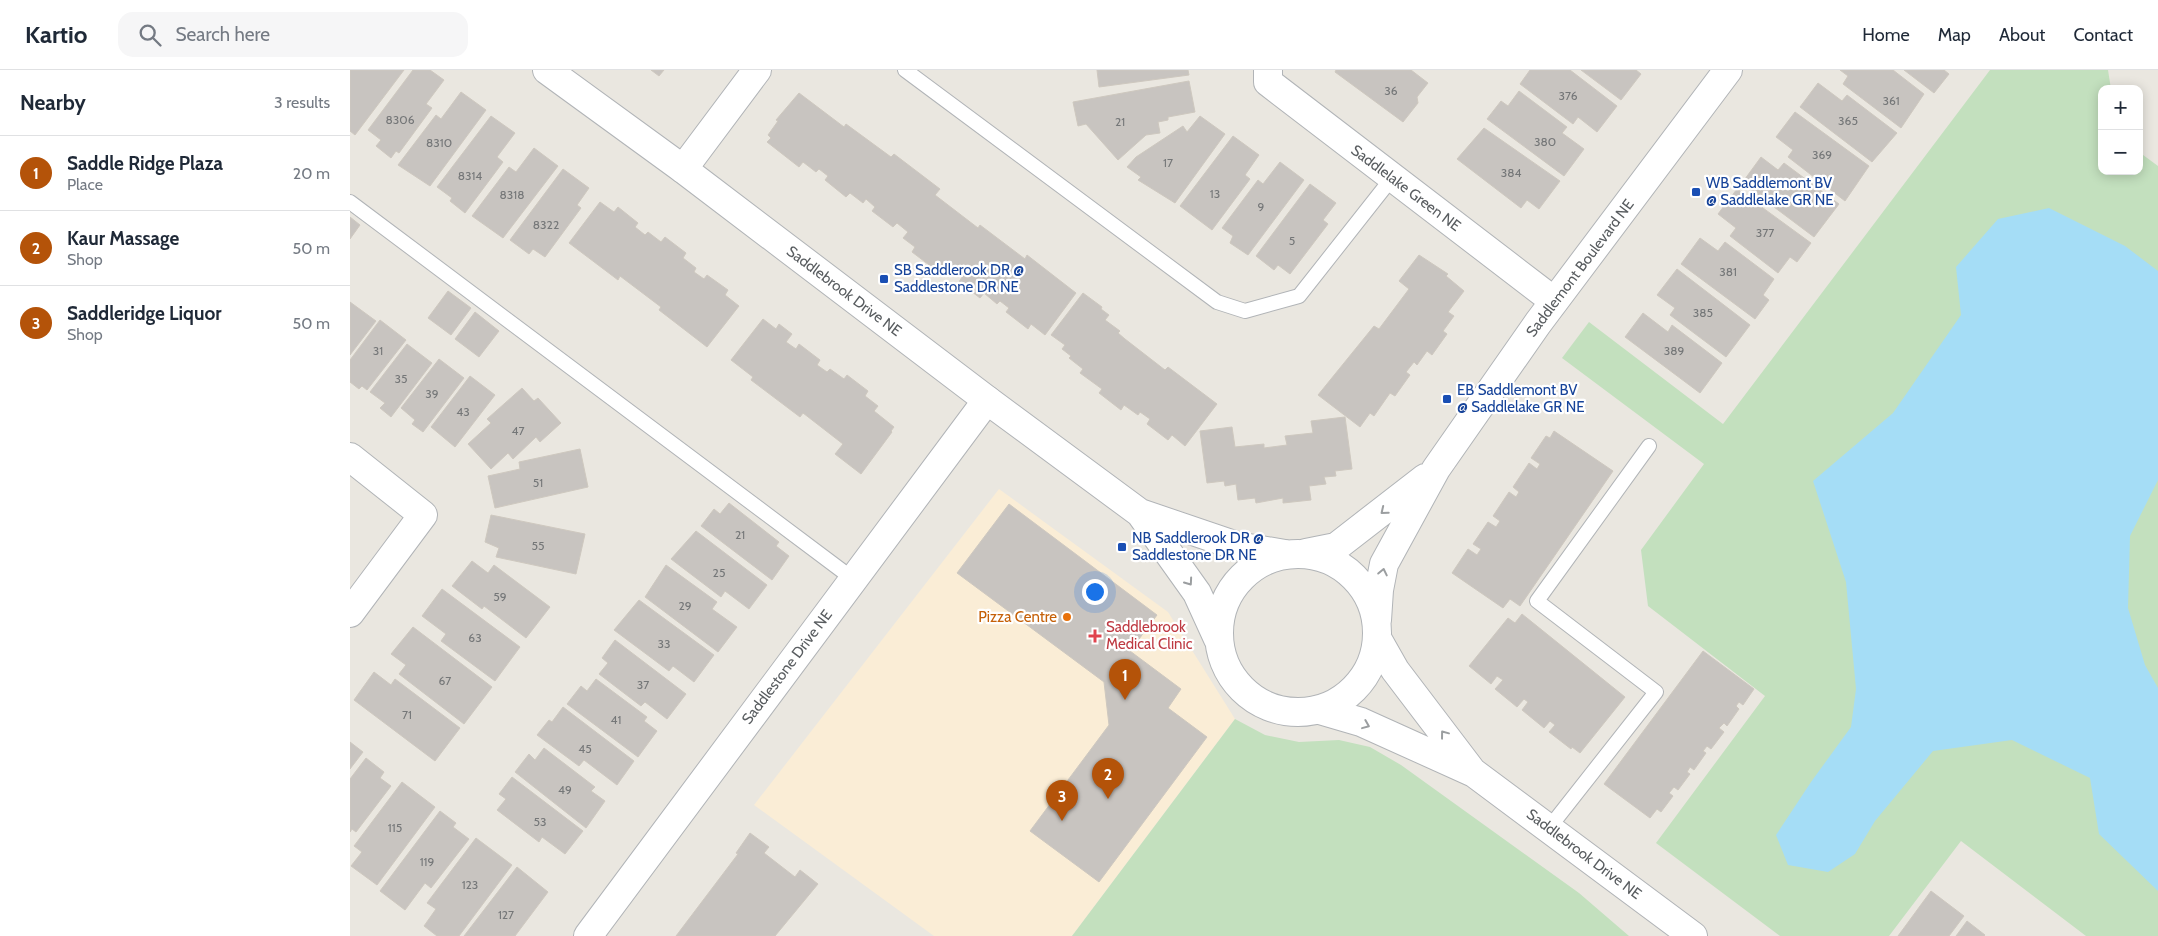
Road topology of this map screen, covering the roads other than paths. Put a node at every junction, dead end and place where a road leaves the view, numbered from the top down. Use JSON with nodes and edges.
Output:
{"nodes":[{"id":1,"x":547,"y":70,"type":"edge"},
{"id":2,"x":757,"y":70,"type":"edge"},
{"id":3,"x":905,"y":70,"type":"edge"},
{"id":4,"x":1268,"y":70,"type":"edge"},
{"id":5,"x":1728,"y":70,"type":"edge"},
{"id":6,"x":683,"y":169,"type":"junction"},
{"id":7,"x":1392,"y":178,"type":"junction"},
{"id":8,"x":350,"y":202,"type":"edge"},
{"id":9,"x":1554,"y":302,"type":"junction"},
{"id":10,"x":987,"y":400,"type":"junction"},
{"id":11,"x":1649,"y":446,"type":"dead end"},
{"id":12,"x":350,"y":457,"type":"edge"},
{"id":13,"x":1436,"y":469,"type":"junction"},
{"id":14,"x":1140,"y":513,"type":"junction"},
{"id":15,"x":1296,"y":554,"type":"junction"},
{"id":16,"x":853,"y":579,"type":"junction"},
{"id":17,"x":350,"y":613,"type":"edge"},
{"id":18,"x":1377,"y":630,"type":"junction"},
{"id":19,"x":1218,"y":640,"type":"junction"},
{"id":20,"x":1320,"y":710,"type":"junction"},
{"id":21,"x":1474,"y":773,"type":"junction"},
{"id":22,"x":1549,"y":828,"type":"junction"},
{"id":23,"x":588,"y":936,"type":"edge"},
{"id":24,"x":1693,"y":936,"type":"edge"}],
"edges":[{"from":1,"to":6,"type":"street","name":"Saddlebrook Drive NE"},
{"from":2,"to":6,"type":"street"},
{"from":3,"to":7,"type":"lane"},
{"from":4,"to":7,"type":"street","name":"Saddlelake Green NE"},
{"from":5,"to":9,"type":"street","name":"Saddlemont Boulevard NE"},
{"from":6,"to":10,"type":"street","name":"Saddlebrook Drive NE"},
{"from":7,"to":9,"type":"street","name":"Saddlelake Green NE"},
{"from":8,"to":16,"type":"lane"},
{"from":9,"to":13,"type":"street","name":"Saddlemont Boulevard NE"},
{"from":10,"to":14,"type":"street","name":"Saddlebrook Drive NE"},
{"from":10,"to":16,"type":"street","name":"Saddlestone Drive NE"},
{"from":11,"to":22,"type":"lane"},
{"from":12,"to":17,"type":"street"},
{"from":13,"to":15,"type":"street","name":"Saddlemont Boulevard NE","one_way":true},
{"from":18,"to":13,"type":"street","name":"Saddlemont Boulevard NE","one_way":true},
{"from":14,"to":15,"type":"street","name":"Saddlebrook Drive NE"},
{"from":14,"to":19,"type":"street","name":"Saddlebrook Drive NE","one_way":true},
{"from":15,"to":18,"type":"street"},
{"from":15,"to":19,"type":"street"},
{"from":16,"to":23,"type":"street","name":"Saddlestone Drive NE"},
{"from":18,"to":20,"type":"street"},
{"from":21,"to":18,"type":"street","name":"Saddlebrook Drive NE","one_way":true},
{"from":19,"to":20,"type":"street"},
{"from":20,"to":21,"type":"street","name":"Saddlebrook Drive NE","one_way":true},
{"from":21,"to":22,"type":"street","name":"Saddlebrook Drive NE"},
{"from":22,"to":24,"type":"street","name":"Saddlebrook Drive NE"}]}
